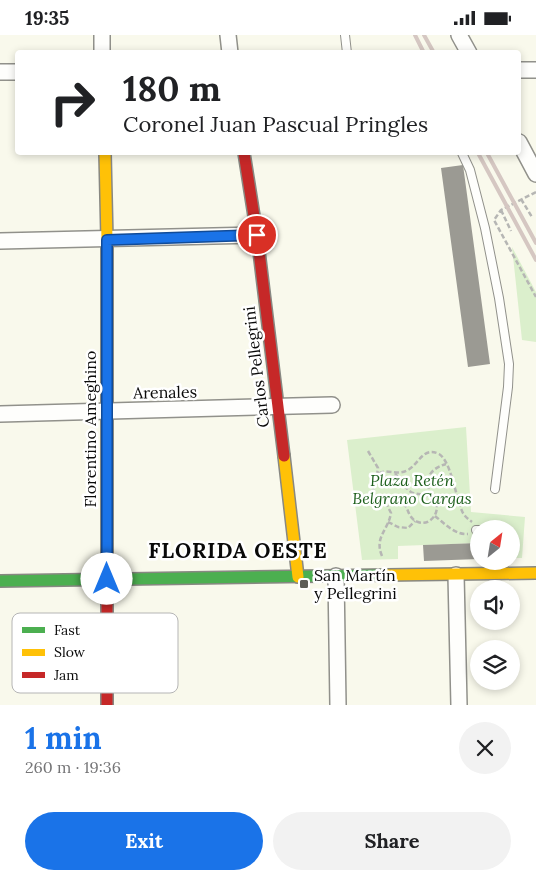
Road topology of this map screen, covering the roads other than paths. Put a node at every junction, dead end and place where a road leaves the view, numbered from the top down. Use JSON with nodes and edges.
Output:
{"nodes":[{"id":1,"x":102,"y":35,"type":"edge"},
{"id":2,"x":228,"y":35,"type":"edge"},
{"id":3,"x":345,"y":35,"type":"edge"},
{"id":4,"x":460,"y":35,"type":"edge"},
{"id":5,"x":102,"y":50,"type":"edge"},
{"id":6,"x":230,"y":50,"type":"edge"},
{"id":7,"x":347,"y":50,"type":"edge"},
{"id":8,"x":468,"y":50,"type":"edge"},
{"id":9,"x":521,"y":70,"type":"edge"},
{"id":10,"x":536,"y":70,"type":"edge"},
{"id":11,"x":0,"y":72,"type":"edge"},
{"id":12,"x":15,"y":72,"type":"edge"},
{"id":13,"x":521,"y":146,"type":"edge"},
{"id":14,"x":105,"y":155,"type":"edge"},
{"id":15,"x":244,"y":155,"type":"edge"},
{"id":16,"x":463,"y":155,"type":"edge"},
{"id":17,"x":536,"y":174,"type":"edge"},
{"id":18,"x":257,"y":235,"type":"junction"},
{"id":19,"x":107,"y":240,"type":"junction"},
{"id":20,"x":0,"y":241,"type":"edge"},
{"id":21,"x":332,"y":405,"type":"dead end"},
{"id":22,"x":278,"y":406,"type":"junction"},
{"id":23,"x":108,"y":411,"type":"junction"},
{"id":24,"x":0,"y":413,"type":"edge"},
{"id":25,"x":495,"y":489,"type":"dead end"},
{"id":26,"x":536,"y":573,"type":"edge"},
{"id":27,"x":336,"y":575,"type":"junction"},
{"id":28,"x":456,"y":575,"type":"junction"},
{"id":29,"x":298,"y":577,"type":"junction"},
{"id":30,"x":107,"y":579,"type":"junction"},
{"id":31,"x":0,"y":581,"type":"edge"},
{"id":32,"x":107,"y":613,"type":"edge"},
{"id":33,"x":338,"y":705,"type":"edge"},
{"id":34,"x":459,"y":705,"type":"edge"}],
"edges":[{"from":1,"to":5,"type":"street"},
{"from":2,"to":6,"type":"street"},
{"from":3,"to":7,"type":"lane"},
{"from":4,"to":8,"type":"street"},
{"from":9,"to":10,"type":"street"},
{"from":11,"to":12,"type":"street"},
{"from":13,"to":17,"type":"street"},
{"from":14,"to":19,"type":"street","name":"Florentino Ameghino"},
{"from":15,"to":18,"type":"street","name":"Carlos Pellegrini"},
{"from":16,"to":25,"type":"lane"},
{"from":18,"to":19,"type":"street"},
{"from":18,"to":22,"type":"street","name":"Carlos Pellegrini"},
{"from":19,"to":20,"type":"street"},
{"from":19,"to":23,"type":"street","name":"Florentino Ameghino"},
{"from":21,"to":22,"type":"street","name":"Arenales"},
{"from":22,"to":23,"type":"street","name":"Arenales"},
{"from":22,"to":29,"type":"street","name":"Carlos Pellegrini"},
{"from":23,"to":24,"type":"street","name":"Arenales"},
{"from":23,"to":30,"type":"street","name":"Florentino Ameghino"},
{"from":26,"to":28,"type":"street"},
{"from":27,"to":28,"type":"street"},
{"from":27,"to":29,"type":"street"},
{"from":27,"to":33,"type":"street"},
{"from":28,"to":34,"type":"street"},
{"from":29,"to":30,"type":"street"},
{"from":30,"to":31,"type":"street"},
{"from":30,"to":32,"type":"street","name":"Florentino Ameghino"}]}
